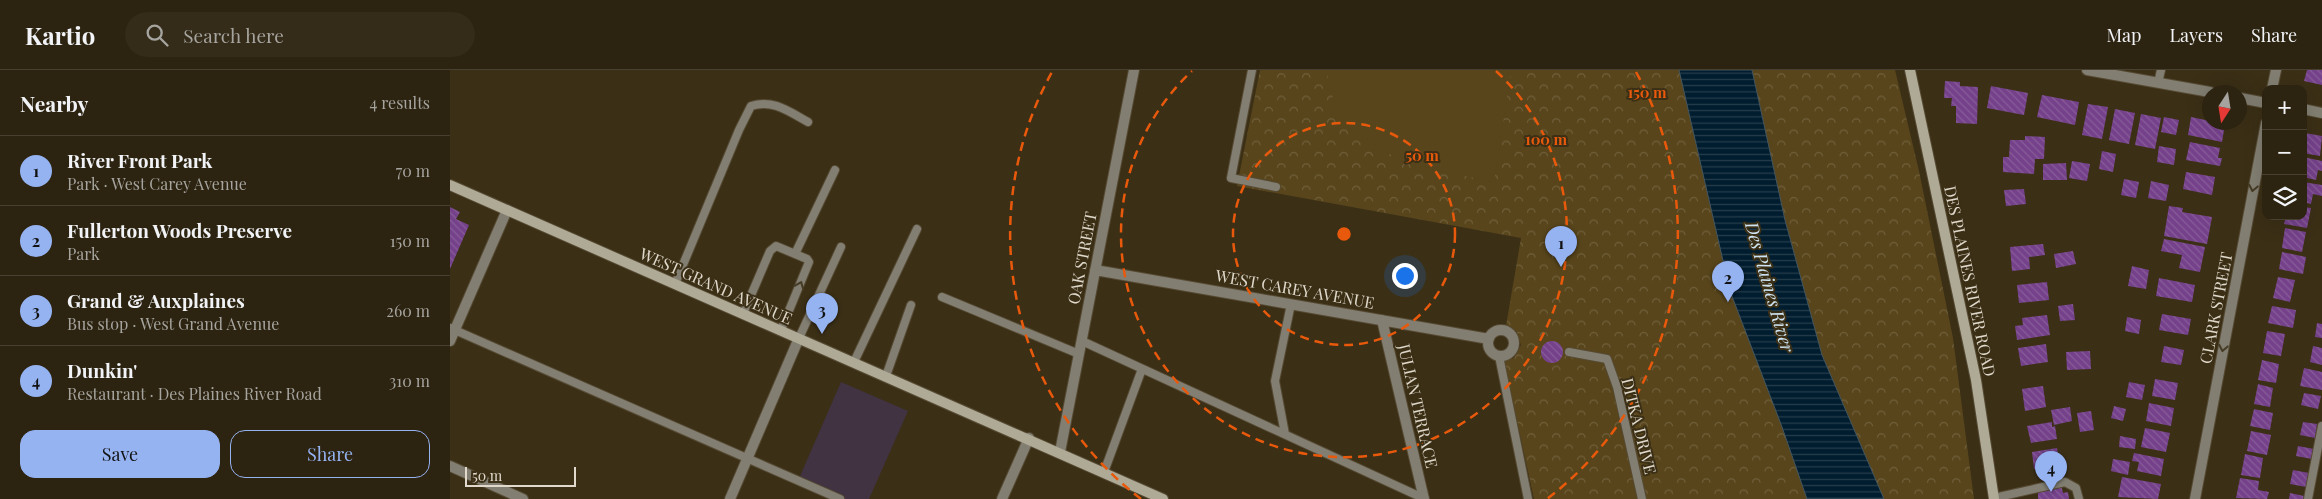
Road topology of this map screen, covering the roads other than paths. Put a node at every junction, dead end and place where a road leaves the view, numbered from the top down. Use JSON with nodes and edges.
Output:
{"nodes":[{"id":1,"x":1134,"y":70,"type":"edge"},
{"id":2,"x":1252,"y":70,"type":"edge"},
{"id":3,"x":1910,"y":70,"type":"edge"},
{"id":4,"x":2087,"y":70,"type":"edge"},
{"id":5,"x":2161,"y":70,"type":"edge"},
{"id":6,"x":2276,"y":70,"type":"edge"},
{"id":7,"x":2158,"y":83,"type":"junction"},
{"id":8,"x":2273,"y":85,"type":"edge"},
{"id":9,"x":2202,"y":91,"type":"edge"},
{"id":10,"x":2247,"y":99,"type":"edge"},
{"id":11,"x":2262,"y":101,"type":"edge"},
{"id":12,"x":2307,"y":110,"type":"edge"},
{"id":13,"x":2322,"y":113,"type":"edge"},
{"id":14,"x":808,"y":122,"type":"dead end"},
{"id":15,"x":2265,"y":130,"type":"edge"},
{"id":16,"x":835,"y":170,"type":"dead end"},
{"id":17,"x":450,"y":185,"type":"edge"},
{"id":18,"x":1276,"y":187,"type":"dead end"},
{"id":19,"x":507,"y":210,"type":"junction"},
{"id":20,"x":917,"y":229,"type":"dead end"},
{"id":21,"x":841,"y":247,"type":"dead end"},
{"id":22,"x":795,"y":254,"type":"junction"},
{"id":23,"x":1095,"y":270,"type":"junction"},
{"id":24,"x":675,"y":284,"type":"junction"},
{"id":25,"x":942,"y":297,"type":"dead end"},
{"id":26,"x":1291,"y":304,"type":"junction"},
{"id":27,"x":911,"y":305,"type":"dead end"},
{"id":28,"x":743,"y":314,"type":"junction"},
{"id":29,"x":1382,"y":320,"type":"junction"},
{"id":30,"x":452,"y":329,"type":"edge"},
{"id":31,"x":781,"y":330,"type":"junction"},
{"id":32,"x":798,"y":338,"type":"junction"},
{"id":33,"x":1489,"y":339,"type":"junction"},
{"id":34,"x":450,"y":341,"type":"edge"},
{"id":35,"x":1082,"y":341,"type":"junction"},
{"id":36,"x":1569,"y":352,"type":"dead end"},
{"id":37,"x":1079,"y":354,"type":"junction"},
{"id":38,"x":1499,"y":356,"type":"junction"},
{"id":39,"x":854,"y":362,"type":"junction"},
{"id":40,"x":1142,"y":369,"type":"junction"},
{"id":41,"x":886,"y":376,"type":"junction"},
{"id":42,"x":2322,"y":426,"type":"edge"},
{"id":43,"x":1285,"y":434,"type":"junction"},
{"id":44,"x":1029,"y":438,"type":"junction"},
{"id":45,"x":1060,"y":452,"type":"junction"},
{"id":46,"x":747,"y":457,"type":"junction"},
{"id":47,"x":450,"y":466,"type":"edge"},
{"id":48,"x":1104,"y":472,"type":"junction"},
{"id":49,"x":1994,"y":498,"type":"edge"},
{"id":50,"x":523,"y":499,"type":"edge"},
{"id":51,"x":730,"y":499,"type":"edge"},
{"id":52,"x":840,"y":499,"type":"edge"},
{"id":53,"x":1002,"y":499,"type":"edge"},
{"id":54,"x":1163,"y":499,"type":"edge"},
{"id":55,"x":1425,"y":499,"type":"edge"},
{"id":56,"x":1528,"y":499,"type":"edge"},
{"id":57,"x":1642,"y":499,"type":"edge"},
{"id":58,"x":2080,"y":499,"type":"edge"},
{"id":59,"x":2195,"y":499,"type":"edge"},
{"id":60,"x":2308,"y":499,"type":"edge"}],
"edges":[{"from":1,"to":23,"type":"street","name":"OAK STREET"},
{"from":2,"to":18,"type":"lane"},
{"from":3,"to":49,"type":"main road","name":"DES PLAINES RIVER ROAD"},
{"from":4,"to":7,"type":"street"},
{"from":5,"to":7,"type":"lane"},
{"from":6,"to":8,"type":"street"},
{"from":7,"to":9,"type":"street"},
{"from":10,"to":11,"type":"street"},
{"from":12,"to":13,"type":"street"},
{"from":14,"to":24,"type":"lane"},
{"from":15,"to":59,"type":"street","name":"CLARK STREET","one_way":true},
{"from":16,"to":22,"type":"lane"},
{"from":17,"to":19,"type":"main road","name":"WEST GRAND AVENUE"},
{"from":19,"to":24,"type":"main road","name":"WEST GRAND AVENUE"},
{"from":19,"to":30,"type":"street"},
{"from":20,"to":39,"type":"lane"},
{"from":21,"to":32,"type":"lane"},
{"from":22,"to":28,"type":"lane"},
{"from":31,"to":22,"type":"lane","one_way":true},
{"from":23,"to":26,"type":"street","name":"WEST CAREY AVENUE"},
{"from":23,"to":35,"type":"street","name":"OAK STREET"},
{"from":24,"to":28,"type":"main road","name":"WEST GRAND AVENUE"},
{"from":25,"to":37,"type":"lane"},
{"from":26,"to":29,"type":"street","name":"WEST CAREY AVENUE"},
{"from":26,"to":43,"type":"lane"},
{"from":27,"to":41,"type":"lane"},
{"from":28,"to":31,"type":"main road","name":"WEST GRAND AVENUE"},
{"from":29,"to":33,"type":"street","name":"WEST CAREY AVENUE"},
{"from":29,"to":55,"type":"street","name":"JULIAN TERRACE"},
{"from":30,"to":34,"type":"street"},
{"from":30,"to":46,"type":"lane"},
{"from":31,"to":32,"type":"main road","name":"WEST GRAND AVENUE"},
{"from":32,"to":39,"type":"main road","name":"WEST GRAND AVENUE"},
{"from":32,"to":46,"type":"street"},
{"from":33,"to":38,"type":"street"},
{"from":33,"to":38,"type":"street","name":"WEST CAREY AVENUE"},
{"from":35,"to":37,"type":"street","name":"OAK STREET"},
{"from":35,"to":40,"type":"lane"},
{"from":36,"to":57,"type":"lane","name":"DITKA DRIVE"},
{"from":37,"to":45,"type":"street","name":"OAK STREET"},
{"from":38,"to":56,"type":"lane"},
{"from":39,"to":41,"type":"main road","name":"WEST GRAND AVENUE"},
{"from":40,"to":43,"type":"lane"},
{"from":40,"to":48,"type":"lane"},
{"from":41,"to":44,"type":"main road","name":"WEST GRAND AVENUE"},
{"from":42,"to":60,"type":"lane"},
{"from":43,"to":55,"type":"lane"},
{"from":44,"to":45,"type":"main road","name":"WEST GRAND AVENUE"},
{"from":44,"to":53,"type":"street"},
{"from":45,"to":48,"type":"main road","name":"WEST GRAND AVENUE"},
{"from":46,"to":51,"type":"street"},
{"from":46,"to":52,"type":"lane"},
{"from":47,"to":50,"type":"street"},
{"from":48,"to":54,"type":"main road","name":"WEST GRAND AVENUE"},
{"from":49,"to":58,"type":"lane"}]}
